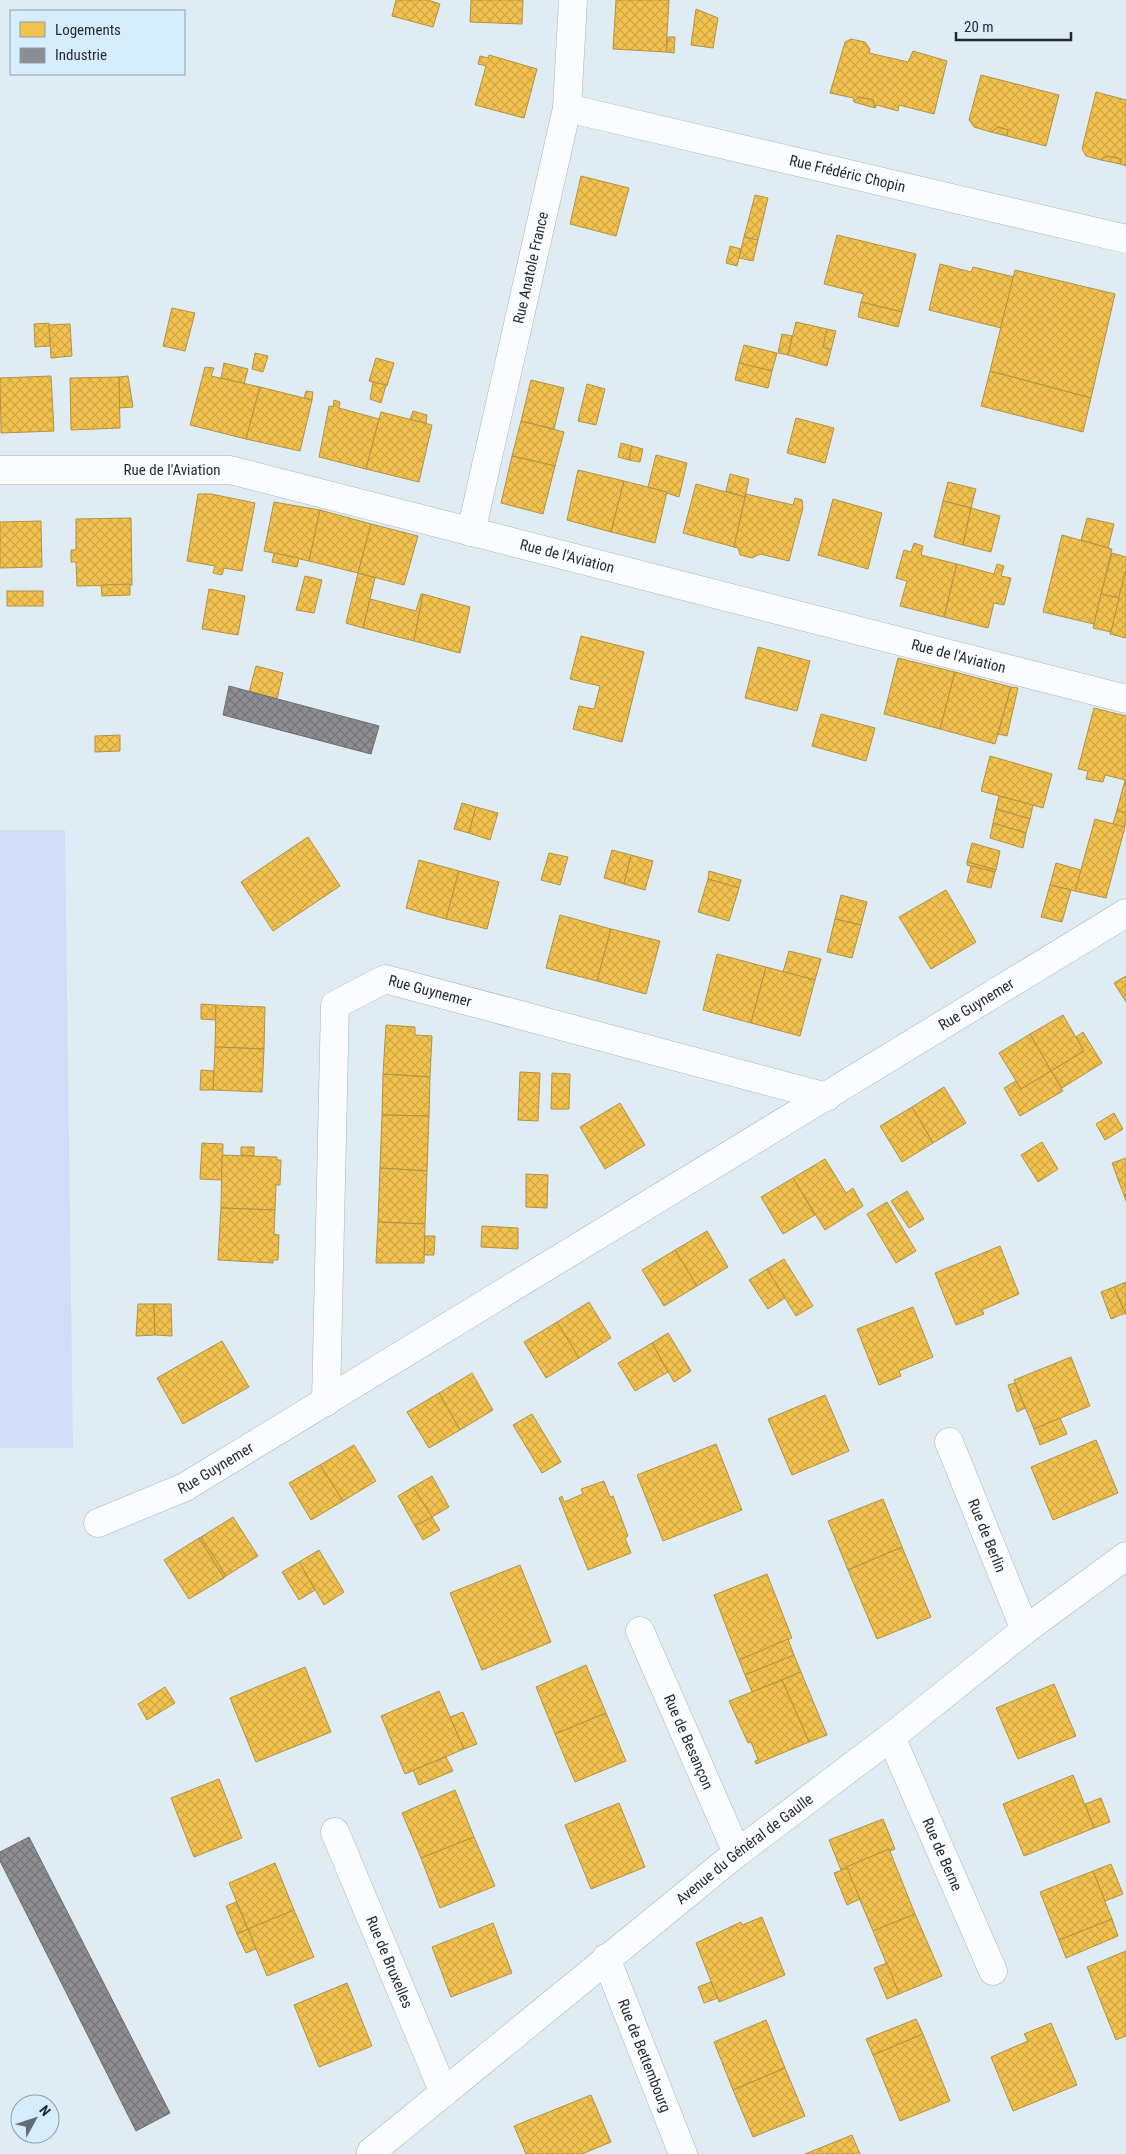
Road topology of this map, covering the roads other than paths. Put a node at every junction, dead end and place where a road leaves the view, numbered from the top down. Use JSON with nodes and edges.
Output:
{"nodes":[{"id":1,"x":573,"y":0,"type":"edge"},
{"id":2,"x":567,"y":108,"type":"junction"},
{"id":3,"x":1126,"y":238,"type":"edge"},
{"id":4,"x":0,"y":470,"type":"edge"},
{"id":5,"x":471,"y":532,"type":"junction"},
{"id":6,"x":1126,"y":699,"type":"edge"},
{"id":7,"x":1126,"y":913,"type":"edge"},
{"id":8,"x":826,"y":1097,"type":"junction"},
{"id":9,"x":326,"y":1402,"type":"junction"},
{"id":10,"x":949,"y":1442,"type":"dead end"},
{"id":11,"x":98,"y":1523,"type":"dead end"},
{"id":12,"x":1126,"y":1556,"type":"edge"},
{"id":13,"x":1025,"y":1630,"type":"junction"},
{"id":14,"x":640,"y":1631,"type":"dead end"},
{"id":15,"x":891,"y":1737,"type":"junction"},
{"id":16,"x":335,"y":1832,"type":"dead end"},
{"id":17,"x":736,"y":1853,"type":"junction"},
{"id":18,"x":606,"y":1958,"type":"junction"},
{"id":19,"x":993,"y":1971,"type":"dead end"},
{"id":20,"x":444,"y":2093,"type":"junction"},
{"id":21,"x":371,"y":2154,"type":"edge"},
{"id":22,"x":683,"y":2154,"type":"edge"}],
"edges":[{"from":1,"to":2,"type":"street","name":"Rue Anatole France"},
{"from":2,"to":3,"type":"street","name":"Rue Frédéric Chopin"},
{"from":2,"to":5,"type":"street","name":"Rue Anatole France"},
{"from":4,"to":5,"type":"street","name":"Rue de l'Aviation"},
{"from":5,"to":6,"type":"street","name":"Rue de l'Aviation"},
{"from":7,"to":8,"type":"street","name":"Rue Guynemer"},
{"from":8,"to":9,"type":"street","name":"Rue Guynemer"},
{"from":8,"to":9,"type":"street","name":"Rue Guynemer"},
{"from":9,"to":11,"type":"street","name":"Rue Guynemer"},
{"from":10,"to":13,"type":"street","name":"Rue de Berlin"},
{"from":12,"to":13,"type":"street","name":"Avenue du Général de Gaulle"},
{"from":13,"to":15,"type":"street","name":"Avenue du Général de Gaulle"},
{"from":14,"to":17,"type":"street","name":"Rue de Besançon"},
{"from":15,"to":17,"type":"street","name":"Avenue du Général de Gaulle"},
{"from":15,"to":19,"type":"street","name":"Rue de Berne"},
{"from":16,"to":20,"type":"street","name":"Rue de Bruxelles"},
{"from":17,"to":18,"type":"street","name":"Avenue du Général de Gaulle"},
{"from":18,"to":20,"type":"street","name":"Avenue du Général de Gaulle"},
{"from":18,"to":22,"type":"street","name":"Rue de Bettembourg"},
{"from":20,"to":21,"type":"street","name":"Avenue du Général de Gaulle"}]}
